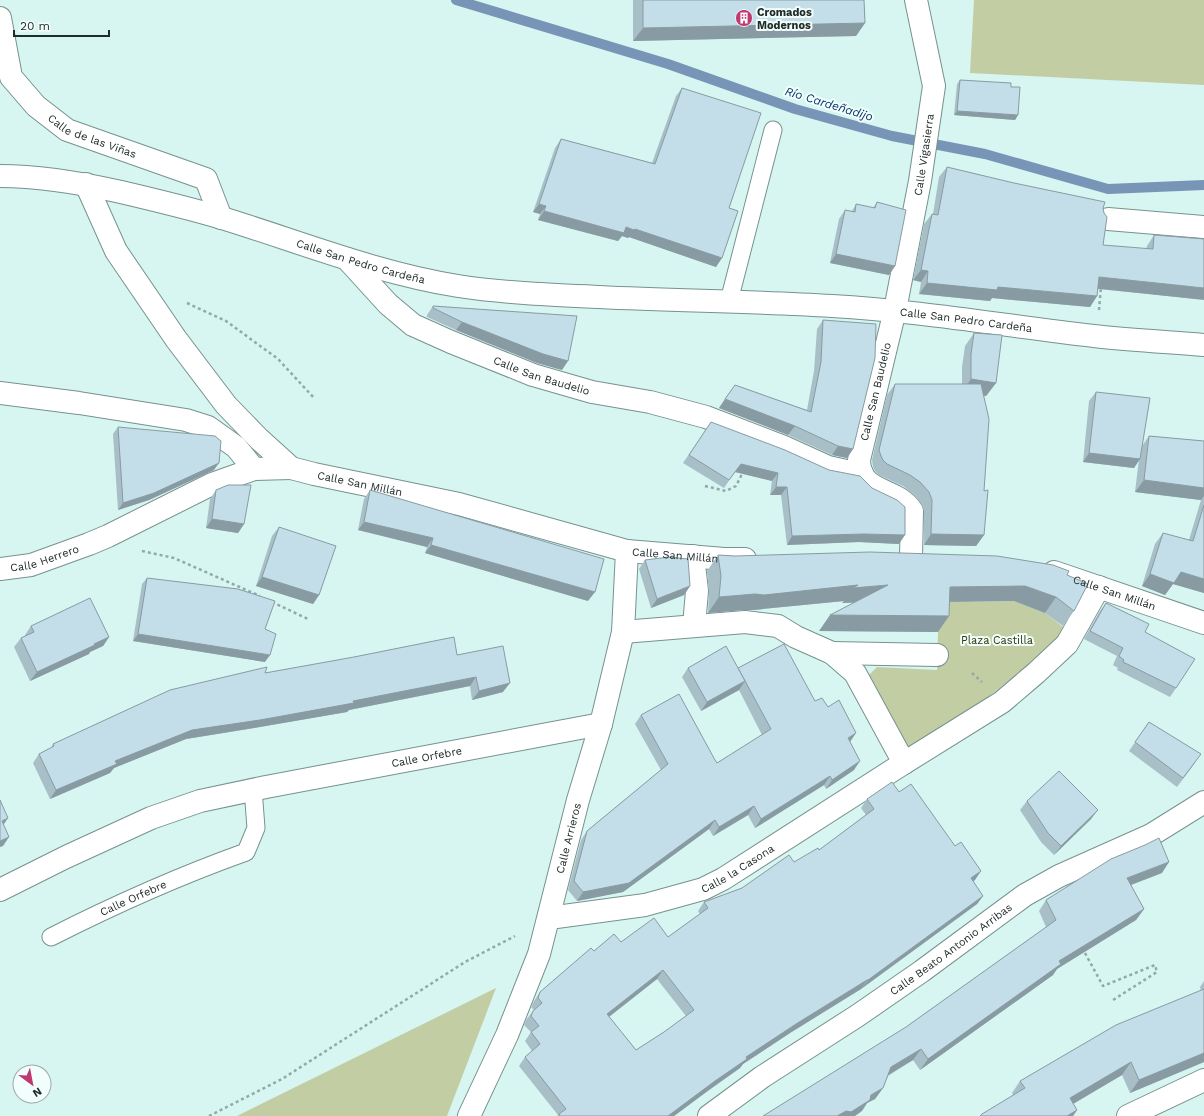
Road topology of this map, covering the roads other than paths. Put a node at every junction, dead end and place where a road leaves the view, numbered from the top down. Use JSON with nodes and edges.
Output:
{"nodes":[{"id":1,"x":916,"y":0,"type":"edge"},
{"id":2,"x":0,"y":18,"type":"edge"},
{"id":3,"x":773,"y":130,"type":"dead end"},
{"id":4,"x":0,"y":176,"type":"edge"},
{"id":5,"x":86,"y":184,"type":"junction"},
{"id":6,"x":221,"y":218,"type":"junction"},
{"id":7,"x":1108,"y":218,"type":"edge"},
{"id":8,"x":1204,"y":227,"type":"edge"},
{"id":9,"x":347,"y":259,"type":"junction"},
{"id":10,"x":728,"y":301,"type":"junction"},
{"id":11,"x":895,"y":310,"type":"junction"},
{"id":12,"x":1204,"y":345,"type":"edge"},
{"id":13,"x":0,"y":394,"type":"edge"},
{"id":14,"x":291,"y":468,"type":"junction"},
{"id":15,"x":254,"y":469,"type":"junction"},
{"id":16,"x":862,"y":473,"type":"junction"},
{"id":17,"x":89,"y":544,"type":"joint"},
{"id":18,"x":627,"y":550,"type":"junction"},
{"id":19,"x":693,"y":556,"type":"junction"},
{"id":20,"x":889,"y":556,"type":"edge"},
{"id":21,"x":911,"y":557,"type":"junction"},
{"id":22,"x":764,"y":558,"type":"edge"},
{"id":23,"x":934,"y":558,"type":"edge"},
{"id":24,"x":1038,"y":568,"type":"edge"},
{"id":25,"x":0,"y":569,"type":"edge"},
{"id":26,"x":1099,"y":587,"type":"junction"},
{"id":27,"x":1204,"y":623,"type":"edge"},
{"id":28,"x":694,"y":626,"type":"junction"},
{"id":29,"x":623,"y":632,"type":"junction"},
{"id":30,"x":832,"y":653,"type":"junction"},
{"id":31,"x":936,"y":654,"type":"dead end"},
{"id":32,"x":601,"y":724,"type":"junction"},
{"id":33,"x":904,"y":764,"type":"junction"},
{"id":34,"x":253,"y":789,"type":"junction"},
{"id":35,"x":1204,"y":802,"type":"edge"},
{"id":36,"x":0,"y":890,"type":"edge"},
{"id":37,"x":549,"y":918,"type":"junction"},
{"id":38,"x":51,"y":937,"type":"dead end"},
{"id":39,"x":1204,"y":1080,"type":"edge"},
{"id":40,"x":469,"y":1116,"type":"edge"},
{"id":41,"x":709,"y":1116,"type":"edge"},
{"id":42,"x":1128,"y":1116,"type":"edge"}],
"edges":[{"from":1,"to":11,"type":"street","name":"Calle Vigasierra"},
{"from":2,"to":6,"type":"street","name":"Calle de las Viñas"},
{"from":3,"to":10,"type":"lane"},
{"from":4,"to":5,"type":"street","name":"Calle San Pedro Cardeña"},
{"from":5,"to":6,"type":"street","name":"Calle San Pedro Cardeña"},
{"from":5,"to":14,"type":"street","name":"Calle San Millán"},
{"from":6,"to":9,"type":"street","name":"Calle San Pedro Cardeña"},
{"from":7,"to":8,"type":"street"},
{"from":9,"to":10,"type":"street","name":"Calle San Pedro Cardeña"},
{"from":9,"to":16,"type":"street","name":"Calle San Baudelio"},
{"from":10,"to":11,"type":"street","name":"Calle San Pedro Cardeña"},
{"from":11,"to":12,"type":"street","name":"Calle San Pedro Cardeña"},
{"from":11,"to":16,"type":"street","name":"Calle San Baudelio"},
{"from":13,"to":15,"type":"street"},
{"from":14,"to":15,"type":"street","name":"Calle San Millán"},
{"from":14,"to":18,"type":"street","name":"Calle San Millán"},
{"from":15,"to":17,"type":"street","name":"Calle San Millán"},
{"from":16,"to":21,"type":"street"},
{"from":17,"to":25,"type":"street","name":"Calle Herrero"},
{"from":18,"to":19,"type":"street","name":"Calle San Millán"},
{"from":18,"to":29,"type":"street","name":"Calle Arrieros"},
{"from":19,"to":22,"type":"street","name":"Calle San Millán"},
{"from":19,"to":28,"type":"street"},
{"from":20,"to":21,"type":"street"},
{"from":21,"to":23,"type":"street"},
{"from":24,"to":26,"type":"street","name":"Calle San Millán"},
{"from":26,"to":27,"type":"street","name":"Calle San Millán"},
{"from":26,"to":33,"type":"street"},
{"from":28,"to":29,"type":"street"},
{"from":28,"to":30,"type":"street"},
{"from":29,"to":32,"type":"street","name":"Calle Arrieros"},
{"from":30,"to":31,"type":"street"},
{"from":30,"to":33,"type":"street"},
{"from":32,"to":34,"type":"street","name":"Calle Orfebre"},
{"from":32,"to":37,"type":"street","name":"Calle Arrieros"},
{"from":33,"to":37,"type":"street","name":"Calle la Casona"},
{"from":34,"to":36,"type":"street","name":"Calle Orfebre"},
{"from":34,"to":38,"type":"lane","name":"Calle Orfebre"},
{"from":35,"to":41,"type":"street","name":"Calle Beato Antonio Arribas"},
{"from":37,"to":40,"type":"street","name":"Calle Arrieros"},
{"from":39,"to":42,"type":"street"}]}
